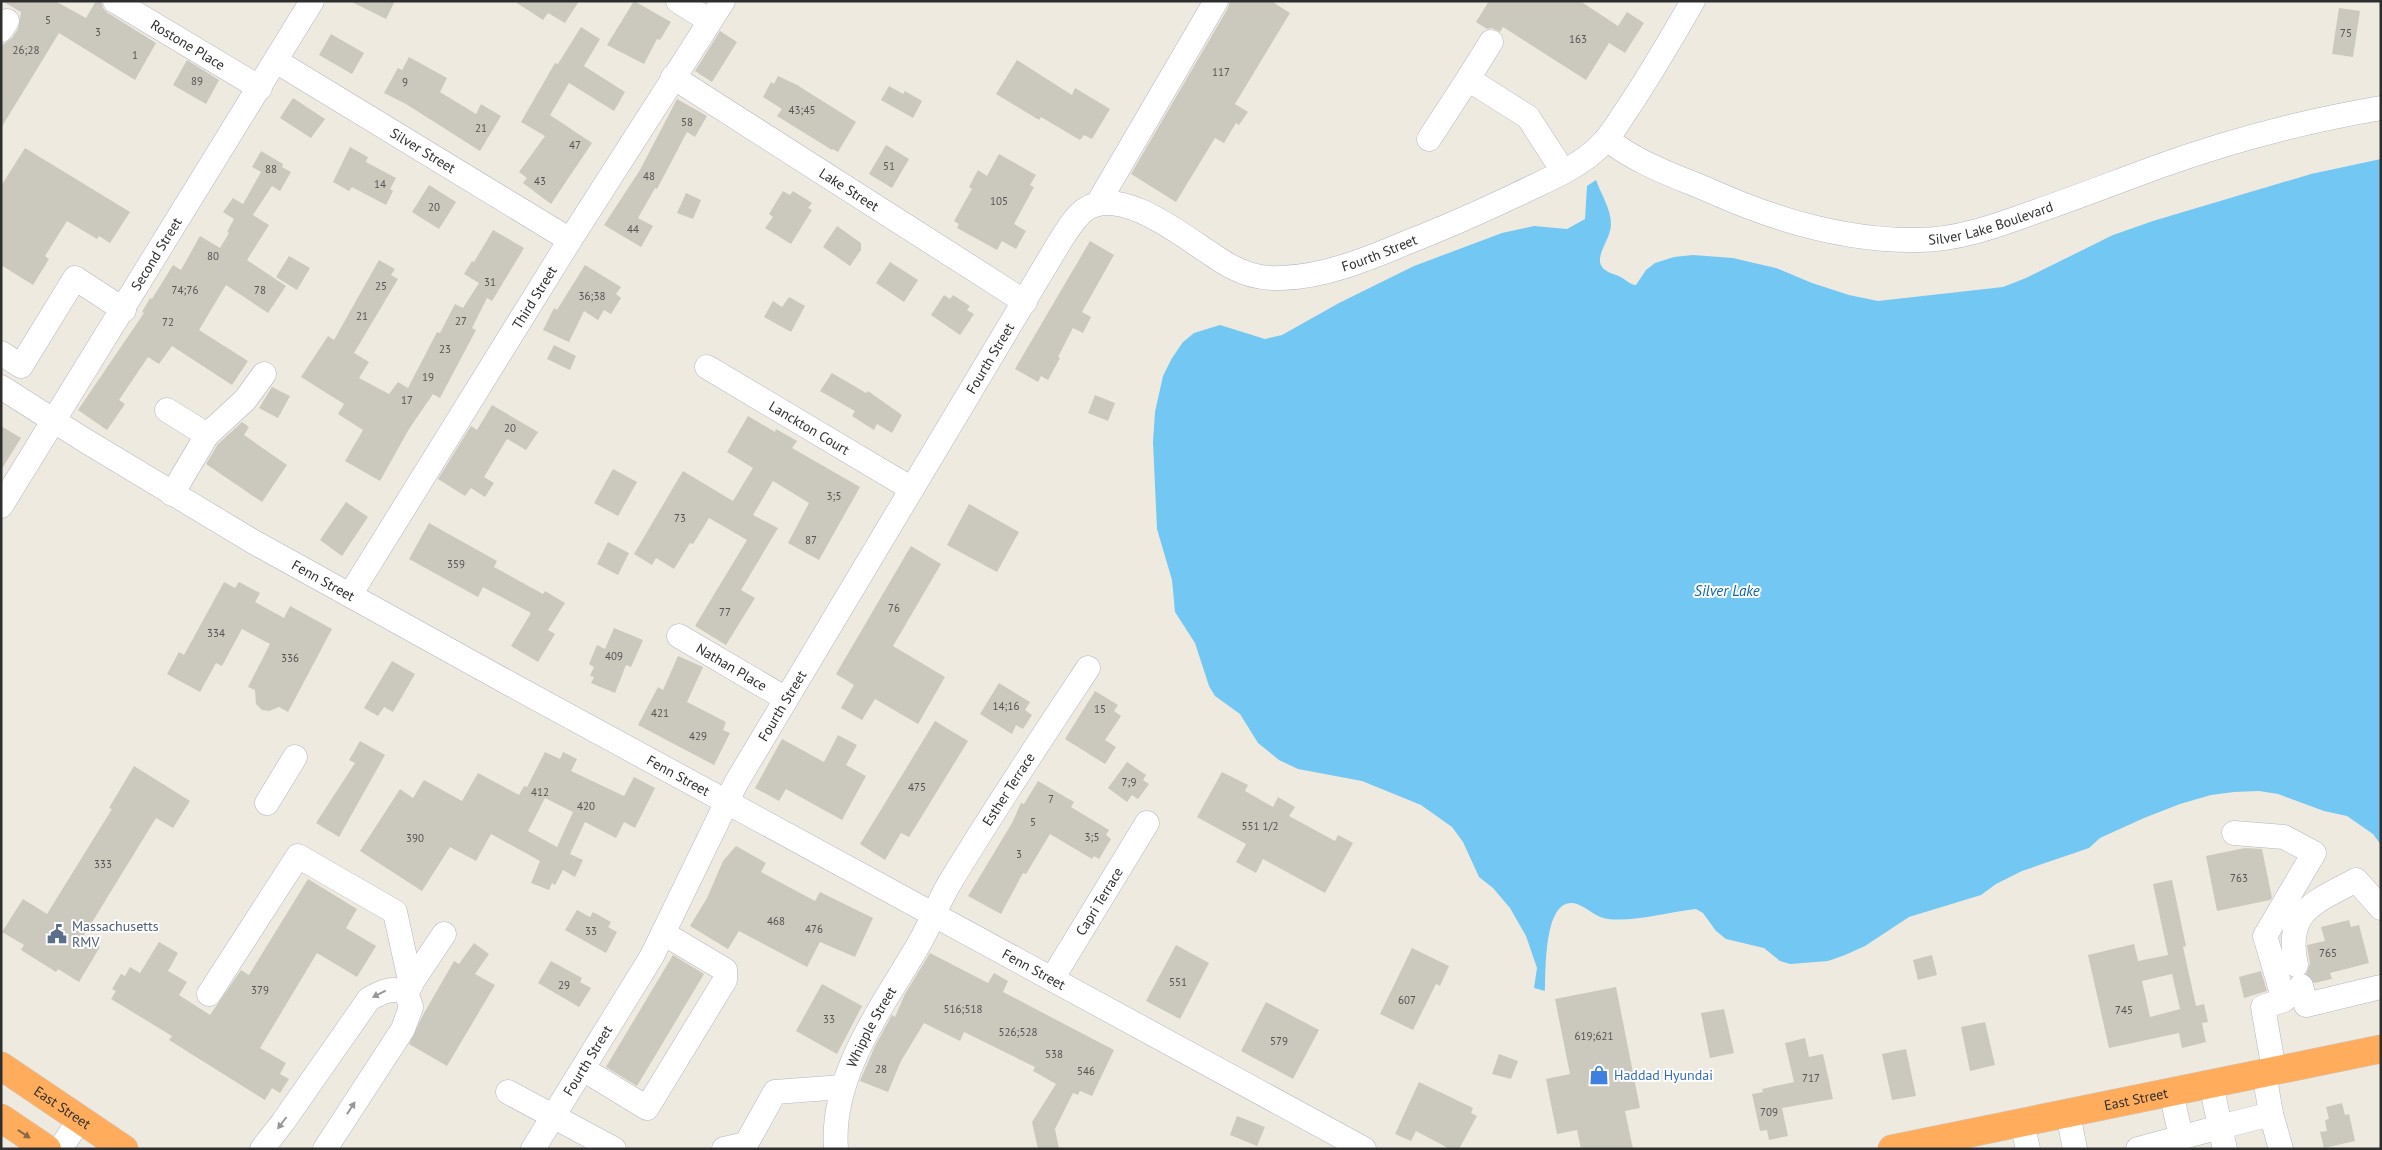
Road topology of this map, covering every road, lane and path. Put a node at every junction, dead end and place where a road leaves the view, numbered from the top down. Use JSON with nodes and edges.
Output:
{"nodes":[{"id":1,"x":115,"y":1,"type":"edge"},
{"id":2,"x":312,"y":1,"type":"edge"},
{"id":3,"x":678,"y":1,"type":"edge"},
{"id":4,"x":1216,"y":1,"type":"edge"},
{"id":5,"x":1689,"y":3,"type":"edge"},
{"id":6,"x":716,"y":11,"type":"edge"},
{"id":7,"x":1491,"y":42,"type":"dead end"},
{"id":8,"x":276,"y":61,"type":"junction"},
{"id":9,"x":673,"y":77,"type":"junction"},
{"id":10,"x":1468,"y":79,"type":"junction"},
{"id":11,"x":260,"y":88,"type":"junction"},
{"id":12,"x":2381,"y":108,"type":"edge"},
{"id":13,"x":1430,"y":138,"type":"dead end"},
{"id":14,"x":1607,"y":139,"type":"junction"},
{"id":15,"x":1563,"y":171,"type":"junction"},
{"id":16,"x":1098,"y":204,"type":"junction"},
{"id":17,"x":570,"y":240,"type":"junction"},
{"id":18,"x":1024,"y":302,"type":"junction"},
{"id":19,"x":124,"y":310,"type":"junction"},
{"id":20,"x":1,"y":354,"type":"edge"},
{"id":21,"x":706,"y":367,"type":"dead end"},
{"id":22,"x":264,"y":374,"type":"dead end"},
{"id":23,"x":1,"y":387,"type":"edge"},
{"id":24,"x":166,"y":410,"type":"dead end"},
{"id":25,"x":55,"y":422,"type":"junction"},
{"id":26,"x":207,"y":435,"type":"junction"},
{"id":27,"x":912,"y":489,"type":"junction"},
{"id":28,"x":172,"y":494,"type":"junction"},
{"id":29,"x":1,"y":506,"type":"edge"},
{"id":30,"x":350,"y":596,"type":"junction"},
{"id":31,"x":679,"y":636,"type":"dead end"},
{"id":32,"x":1088,"y":668,"type":"dead end"},
{"id":33,"x":786,"y":699,"type":"junction"},
{"id":34,"x":294,"y":757,"type":"dead end"},
{"id":35,"x":727,"y":800,"type":"junction"},
{"id":36,"x":267,"y":803,"type":"dead end"},
{"id":37,"x":1147,"y":823,"type":"dead end"},
{"id":38,"x":2234,"y":834,"type":"dead end"},
{"id":39,"x":2381,"y":908,"type":"edge"},
{"id":40,"x":934,"y":915,"type":"junction"},
{"id":41,"x":663,"y":933,"type":"junction"},
{"id":42,"x":444,"y":934,"type":"dead end"},
{"id":43,"x":1052,"y":979,"type":"junction"},
{"id":44,"x":2381,"y":987,"type":"edge"},
{"id":45,"x":408,"y":988,"type":"junction"},
{"id":46,"x":209,"y":994,"type":"dead end"},
{"id":47,"x":2381,"y":1049,"type":"edge"},
{"id":48,"x":1,"y":1066,"type":"edge"},
{"id":49,"x":583,"y":1069,"type":"junction"},
{"id":50,"x":2269,"y":1071,"type":"junction"},
{"id":51,"x":2211,"y":1083,"type":"junction"},
{"id":52,"x":843,"y":1087,"type":"junction"},
{"id":53,"x":508,"y":1092,"type":"dead end"},
{"id":54,"x":2172,"y":1092,"type":"junction"},
{"id":55,"x":2068,"y":1114,"type":"junction"},
{"id":56,"x":2272,"y":1114,"type":"junction"},
{"id":57,"x":552,"y":1116,"type":"junction"},
{"id":58,"x":1,"y":1118,"type":"edge"},
{"id":59,"x":81,"y":1118,"type":"junction"},
{"id":60,"x":2022,"y":1123,"type":"junction"},
{"id":61,"x":2181,"y":1137,"type":"junction"},
{"id":62,"x":2222,"y":1138,"type":"edge"},
{"id":63,"x":582,"y":1141,"type":"edge"},
{"id":64,"x":1955,"y":1142,"type":"edge"},
{"id":65,"x":47,"y":1149,"type":"edge"},
{"id":66,"x":60,"y":1149,"type":"edge"},
{"id":67,"x":124,"y":1149,"type":"edge"},
{"id":68,"x":262,"y":1149,"type":"edge"},
{"id":69,"x":325,"y":1149,"type":"edge"},
{"id":70,"x":533,"y":1149,"type":"edge"},
{"id":71,"x":614,"y":1149,"type":"edge"},
{"id":72,"x":724,"y":1149,"type":"edge"},
{"id":73,"x":836,"y":1149,"type":"edge"},
{"id":74,"x":1364,"y":1149,"type":"edge"},
{"id":75,"x":1892,"y":1149,"type":"edge"},
{"id":76,"x":2028,"y":1149,"type":"edge"},
{"id":77,"x":2075,"y":1149,"type":"edge"},
{"id":78,"x":2138,"y":1149,"type":"edge"},
{"id":79,"x":2281,"y":1149,"type":"edge"}],
"edges":[{"from":1,"to":11,"type":"street","name":"Rostone Place"},
{"from":2,"to":8,"type":"street","name":"Second Street"},
{"from":3,"to":6,"type":"street"},
{"from":4,"to":16,"type":"street"},
{"from":5,"to":14,"type":"street","name":"Fourth Street"},
{"from":6,"to":9,"type":"street","name":"Third Street"},
{"from":7,"to":10,"type":"street"},
{"from":8,"to":11,"type":"street","name":"Second Street"},
{"from":8,"to":17,"type":"street","name":"Silver Street"},
{"from":9,"to":17,"type":"street","name":"Third Street"},
{"from":9,"to":18,"type":"street","name":"Lake Street"},
{"from":10,"to":13,"type":"street"},
{"from":10,"to":15,"type":"street"},
{"from":11,"to":19,"type":"street","name":"Second Street"},
{"from":12,"to":14,"type":"street","name":"Silver Lake Boulevard"},
{"from":14,"to":15,"type":"street","name":"Fourth Street"},
{"from":15,"to":16,"type":"street","name":"Fourth Street"},
{"from":16,"to":18,"type":"street","name":"Fourth Street"},
{"from":17,"to":30,"type":"street","name":"Third Street"},
{"from":18,"to":27,"type":"street","name":"Fourth Street"},
{"from":19,"to":20,"type":"street"},
{"from":19,"to":25,"type":"street","name":"Second Street"},
{"from":21,"to":27,"type":"street","name":"Lanckton Court"},
{"from":22,"to":26,"type":"street"},
{"from":23,"to":25,"type":"street","name":"Fenn Street"},
{"from":24,"to":26,"type":"street"},
{"from":25,"to":28,"type":"street","name":"Fenn Street"},
{"from":25,"to":29,"type":"street","name":"Second Street"},
{"from":26,"to":28,"type":"street"},
{"from":27,"to":33,"type":"street","name":"Fourth Street"},
{"from":28,"to":30,"type":"street","name":"Fenn Street"},
{"from":30,"to":35,"type":"street","name":"Fenn Street"},
{"from":31,"to":33,"type":"street","name":"Nathan Place"},
{"from":32,"to":40,"type":"street","name":"Esther Terrace"},
{"from":33,"to":35,"type":"street","name":"Fourth Street"},
{"from":34,"to":36,"type":"street"},
{"from":35,"to":40,"type":"street","name":"Fenn Street"},
{"from":35,"to":41,"type":"street","name":"Fourth Street"},
{"from":37,"to":43,"type":"street","name":"Capri Terrace"},
{"from":38,"to":50,"type":"street"},
{"from":39,"to":44,"type":"street"},
{"from":40,"to":43,"type":"street","name":"Fenn Street"},
{"from":40,"to":52,"type":"street","name":"Whipple Street"},
{"from":41,"to":49,"type":"street","name":"Fourth Street"},
{"from":41,"to":49,"type":"street"},
{"from":42,"to":45,"type":"street"},
{"from":43,"to":74,"type":"street","name":"Fenn Street"},
{"from":45,"to":46,"type":"street"},
{"from":45,"to":68,"type":"street","one_way":true},
{"from":69,"to":45,"type":"street","one_way":true},
{"from":47,"to":50,"type":"highway","name":"East Street"},
{"from":48,"to":59,"type":"highway","name":"East Street"},
{"from":49,"to":57,"type":"street","name":"Fourth Street"},
{"from":50,"to":51,"type":"highway","name":"East Street"},
{"from":50,"to":56,"type":"street"},
{"from":51,"to":54,"type":"highway","name":"East Street"},
{"from":51,"to":62,"type":"street"},
{"from":52,"to":72,"type":"street"},
{"from":52,"to":73,"type":"street","name":"Whipple Street"},
{"from":53,"to":57,"type":"street"},
{"from":54,"to":55,"type":"highway","name":"East Street"},
{"from":54,"to":61,"type":"street"},
{"from":55,"to":60,"type":"highway","name":"East Street"},
{"from":55,"to":77,"type":"street"},
{"from":56,"to":62,"type":"street"},
{"from":56,"to":79,"type":"street"},
{"from":57,"to":63,"type":"street"},
{"from":57,"to":70,"type":"street","name":"Fourth Street"},
{"from":58,"to":65,"type":"highway","one_way":true},
{"from":59,"to":66,"type":"street"},
{"from":59,"to":67,"type":"highway","name":"East Street"},
{"from":60,"to":64,"type":"highway","name":"East Street"},
{"from":60,"to":76,"type":"street"},
{"from":61,"to":62,"type":"street"},
{"from":61,"to":78,"type":"street"},
{"from":63,"to":71,"type":"street"},
{"from":64,"to":75,"type":"highway","name":"East Street"}]}
